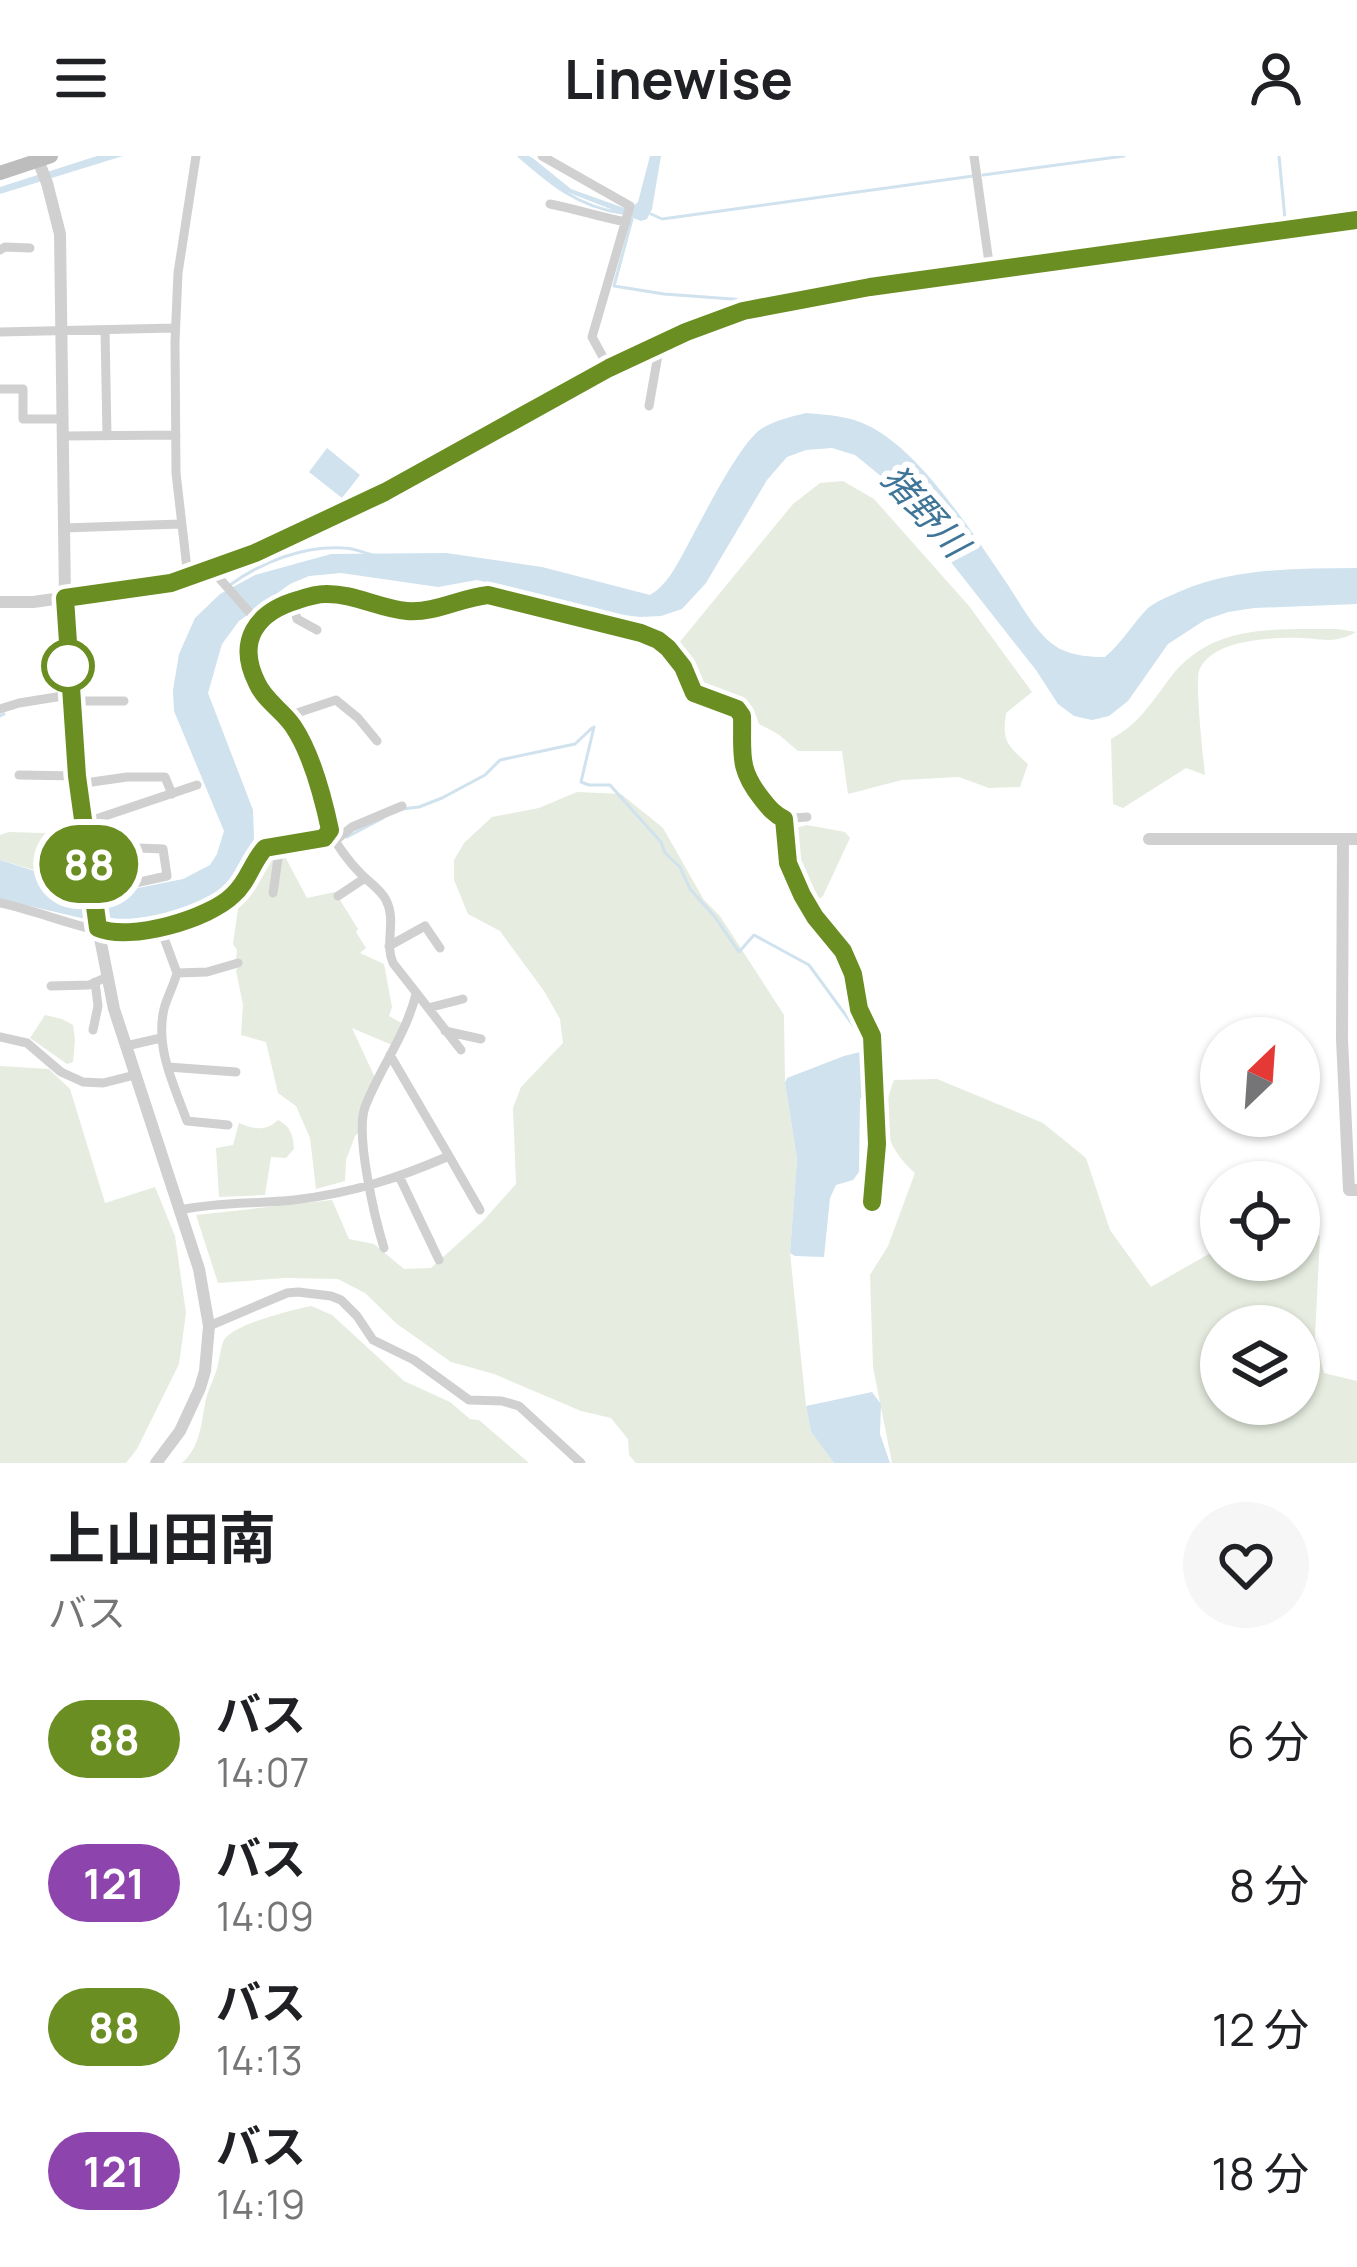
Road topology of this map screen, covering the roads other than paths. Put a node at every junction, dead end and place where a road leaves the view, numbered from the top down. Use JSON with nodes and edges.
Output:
{"nodes":[{"id":1,"x":196,"y":156,"type":"edge"},
{"id":2,"x":542,"y":156,"type":"edge"},
{"id":3,"x":974,"y":156,"type":"edge"},
{"id":4,"x":44,"y":168,"type":"edge"},
{"id":5,"x":0,"y":173,"type":"edge"},
{"id":6,"x":550,"y":204,"type":"dead end"},
{"id":7,"x":627,"y":215,"type":"junction"},
{"id":8,"x":1357,"y":220,"type":"edge"},
{"id":9,"x":30,"y":248,"type":"dead end"},
{"id":10,"x":0,"y":250,"type":"edge"},
{"id":11,"x":990,"y":270,"type":"junction"},
{"id":12,"x":175,"y":328,"type":"junction"},
{"id":13,"x":61,"y":330,"type":"junction"},
{"id":14,"x":105,"y":330,"type":"junction"},
{"id":15,"x":0,"y":332,"type":"edge"},
{"id":16,"x":656,"y":346,"type":"junction"},
{"id":17,"x":609,"y":368,"type":"junction"},
{"id":18,"x":0,"y":389,"type":"edge"},
{"id":19,"x":649,"y":406,"type":"dead end"},
{"id":20,"x":62,"y":419,"type":"junction"},
{"id":21,"x":176,"y":435,"type":"junction"},
{"id":22,"x":63,"y":436,"type":"junction"},
{"id":23,"x":107,"y":436,"type":"junction"},
{"id":24,"x":180,"y":524,"type":"junction"},
{"id":25,"x":64,"y":528,"type":"junction"},
{"id":26,"x":212,"y":570,"type":"junction"},
{"id":27,"x":188,"y":577,"type":"junction"},
{"id":28,"x":65,"y":598,"type":"junction"},
{"id":29,"x":0,"y":602,"type":"edge"},
{"id":30,"x":293,"y":602,"type":"junction"},
{"id":31,"x":255,"y":619,"type":"junction"},
{"id":32,"x":317,"y":630,"type":"dead end"},
{"id":33,"x":70,"y":698,"type":"junction"},
{"id":34,"x":124,"y":701,"type":"dead end"},
{"id":35,"x":0,"y":709,"type":"edge"},
{"id":36,"x":285,"y":717,"type":"junction"},
{"id":37,"x":376,"y":741,"type":"dead end"},
{"id":38,"x":19,"y":775,"type":"dead end"},
{"id":39,"x":77,"y":780,"type":"junction"},
{"id":40,"x":197,"y":785,"type":"dead end"},
{"id":41,"x":172,"y":794,"type":"junction"},
{"id":42,"x":402,"y":806,"type":"dead end"},
{"id":43,"x":807,"y":817,"type":"dead end"},
{"id":44,"x":784,"y":819,"type":"junction"},
{"id":45,"x":84,"y":823,"type":"junction"},
{"id":46,"x":333,"y":835,"type":"junction"},
{"id":47,"x":1149,"y":838,"type":"dead end"},
{"id":48,"x":1350,"y":839,"type":"edge"},
{"id":49,"x":280,"y":845,"type":"junction"},
{"id":50,"x":87,"y":846,"type":"junction"},
{"id":51,"x":365,"y":878,"type":"junction"},
{"id":52,"x":92,"y":881,"type":"junction"},
{"id":53,"x":273,"y":893,"type":"dead end"},
{"id":54,"x":338,"y":896,"type":"dead end"},
{"id":55,"x":0,"y":903,"type":"edge"},
{"id":56,"x":160,"y":927,"type":"junction"},
{"id":57,"x":98,"y":928,"type":"junction"},
{"id":58,"x":389,"y":946,"type":"junction"},
{"id":59,"x":440,"y":948,"type":"dead end"},
{"id":60,"x":238,"y":963,"type":"dead end"},
{"id":61,"x":177,"y":973,"type":"junction"},
{"id":62,"x":101,"y":979,"type":"junction"},
{"id":63,"x":50,"y":986,"type":"dead end"},
{"id":64,"x":416,"y":994,"type":"junction"},
{"id":65,"x":463,"y":999,"type":"dead end"},
{"id":66,"x":428,"y":1008,"type":"junction"},
{"id":67,"x":93,"y":1030,"type":"dead end"},
{"id":68,"x":444,"y":1031,"type":"junction"},
{"id":69,"x":0,"y":1037,"type":"edge"},
{"id":70,"x":161,"y":1038,"type":"junction"},
{"id":71,"x":481,"y":1040,"type":"dead end"},
{"id":72,"x":126,"y":1046,"type":"junction"},
{"id":73,"x":461,"y":1050,"type":"dead end"},
{"id":74,"x":390,"y":1055,"type":"junction"},
{"id":75,"x":168,"y":1066,"type":"junction"},
{"id":76,"x":236,"y":1072,"type":"dead end"},
{"id":77,"x":135,"y":1075,"type":"junction"},
{"id":78,"x":228,"y":1125,"type":"dead end"},
{"id":79,"x":449,"y":1156,"type":"junction"},
{"id":80,"x":400,"y":1178,"type":"junction"},
{"id":81,"x":372,"y":1187,"type":"junction"},
{"id":82,"x":1357,"y":1190,"type":"edge"},
{"id":83,"x":872,"y":1202,"type":"dead end"},
{"id":84,"x":180,"y":1210,"type":"junction"},
{"id":85,"x":480,"y":1210,"type":"dead end"},
{"id":86,"x":384,"y":1249,"type":"dead end"},
{"id":87,"x":439,"y":1260,"type":"dead end"},
{"id":88,"x":209,"y":1326,"type":"junction"},
{"id":89,"x":157,"y":1463,"type":"edge"},
{"id":90,"x":580,"y":1463,"type":"edge"}],
"edges":[{"from":1,"to":12,"type":"street"},
{"from":2,"to":7,"type":"street"},
{"from":3,"to":11,"type":"street"},
{"from":4,"to":5,"type":"main road"},
{"from":4,"to":13,"type":"street"},
{"from":6,"to":7,"type":"street"},
{"from":7,"to":17,"type":"street"},
{"from":8,"to":11,"type":"street"},
{"from":9,"to":10,"type":"street"},
{"from":11,"to":16,"type":"street"},
{"from":12,"to":14,"type":"street"},
{"from":12,"to":21,"type":"street"},
{"from":13,"to":14,"type":"street"},
{"from":13,"to":15,"type":"street"},
{"from":13,"to":20,"type":"street"},
{"from":14,"to":23,"type":"street"},
{"from":16,"to":17,"type":"street"},
{"from":16,"to":19,"type":"street"},
{"from":17,"to":26,"type":"street"},
{"from":18,"to":20,"type":"street"},
{"from":20,"to":22,"type":"street"},
{"from":21,"to":23,"type":"street"},
{"from":21,"to":24,"type":"street"},
{"from":22,"to":23,"type":"street"},
{"from":22,"to":25,"type":"street"},
{"from":24,"to":25,"type":"street"},
{"from":24,"to":27,"type":"street"},
{"from":25,"to":28,"type":"street"},
{"from":26,"to":27,"type":"street"},
{"from":26,"to":31,"type":"street"},
{"from":27,"to":28,"type":"street"},
{"from":28,"to":29,"type":"street"},
{"from":28,"to":33,"type":"street"},
{"from":30,"to":31,"type":"street"},
{"from":30,"to":32,"type":"street"},
{"from":30,"to":44,"type":"street"},
{"from":31,"to":36,"type":"street"},
{"from":33,"to":34,"type":"street"},
{"from":33,"to":35,"type":"street"},
{"from":33,"to":39,"type":"street"},
{"from":36,"to":37,"type":"street"},
{"from":36,"to":46,"type":"street"},
{"from":38,"to":39,"type":"street"},
{"from":39,"to":41,"type":"street"},
{"from":39,"to":45,"type":"street"},
{"from":40,"to":41,"type":"street"},
{"from":41,"to":45,"type":"street"},
{"from":42,"to":46,"type":"street"},
{"from":43,"to":44,"type":"street"},
{"from":44,"to":83,"type":"street"},
{"from":45,"to":50,"type":"street"},
{"from":46,"to":49,"type":"street"},
{"from":46,"to":51,"type":"street"},
{"from":47,"to":48,"type":"street"},
{"from":48,"to":82,"type":"street"},
{"from":49,"to":53,"type":"street"},
{"from":49,"to":56,"type":"street"},
{"from":50,"to":52,"type":"street"},
{"from":50,"to":52,"type":"street"},
{"from":51,"to":54,"type":"street"},
{"from":51,"to":58,"type":"street"},
{"from":52,"to":57,"type":"street"},
{"from":55,"to":57,"type":"street"},
{"from":56,"to":57,"type":"street"},
{"from":56,"to":61,"type":"street"},
{"from":57,"to":62,"type":"street"},
{"from":58,"to":59,"type":"street"},
{"from":58,"to":64,"type":"street"},
{"from":60,"to":61,"type":"street"},
{"from":61,"to":70,"type":"street"},
{"from":62,"to":63,"type":"street"},
{"from":62,"to":67,"type":"street"},
{"from":62,"to":72,"type":"street"},
{"from":64,"to":66,"type":"street"},
{"from":64,"to":74,"type":"street"},
{"from":65,"to":66,"type":"street"},
{"from":66,"to":68,"type":"street"},
{"from":68,"to":71,"type":"street"},
{"from":68,"to":73,"type":"street"},
{"from":69,"to":77,"type":"street"},
{"from":70,"to":72,"type":"street"},
{"from":70,"to":75,"type":"street"},
{"from":72,"to":77,"type":"street"},
{"from":74,"to":79,"type":"street"},
{"from":74,"to":81,"type":"street"},
{"from":75,"to":76,"type":"street"},
{"from":75,"to":78,"type":"street"},
{"from":77,"to":84,"type":"street"},
{"from":79,"to":80,"type":"street"},
{"from":79,"to":85,"type":"street"},
{"from":80,"to":81,"type":"street"},
{"from":80,"to":87,"type":"street"},
{"from":81,"to":84,"type":"street"},
{"from":81,"to":86,"type":"street"},
{"from":84,"to":88,"type":"street"},
{"from":88,"to":89,"type":"street"},
{"from":88,"to":90,"type":"street"}]}
